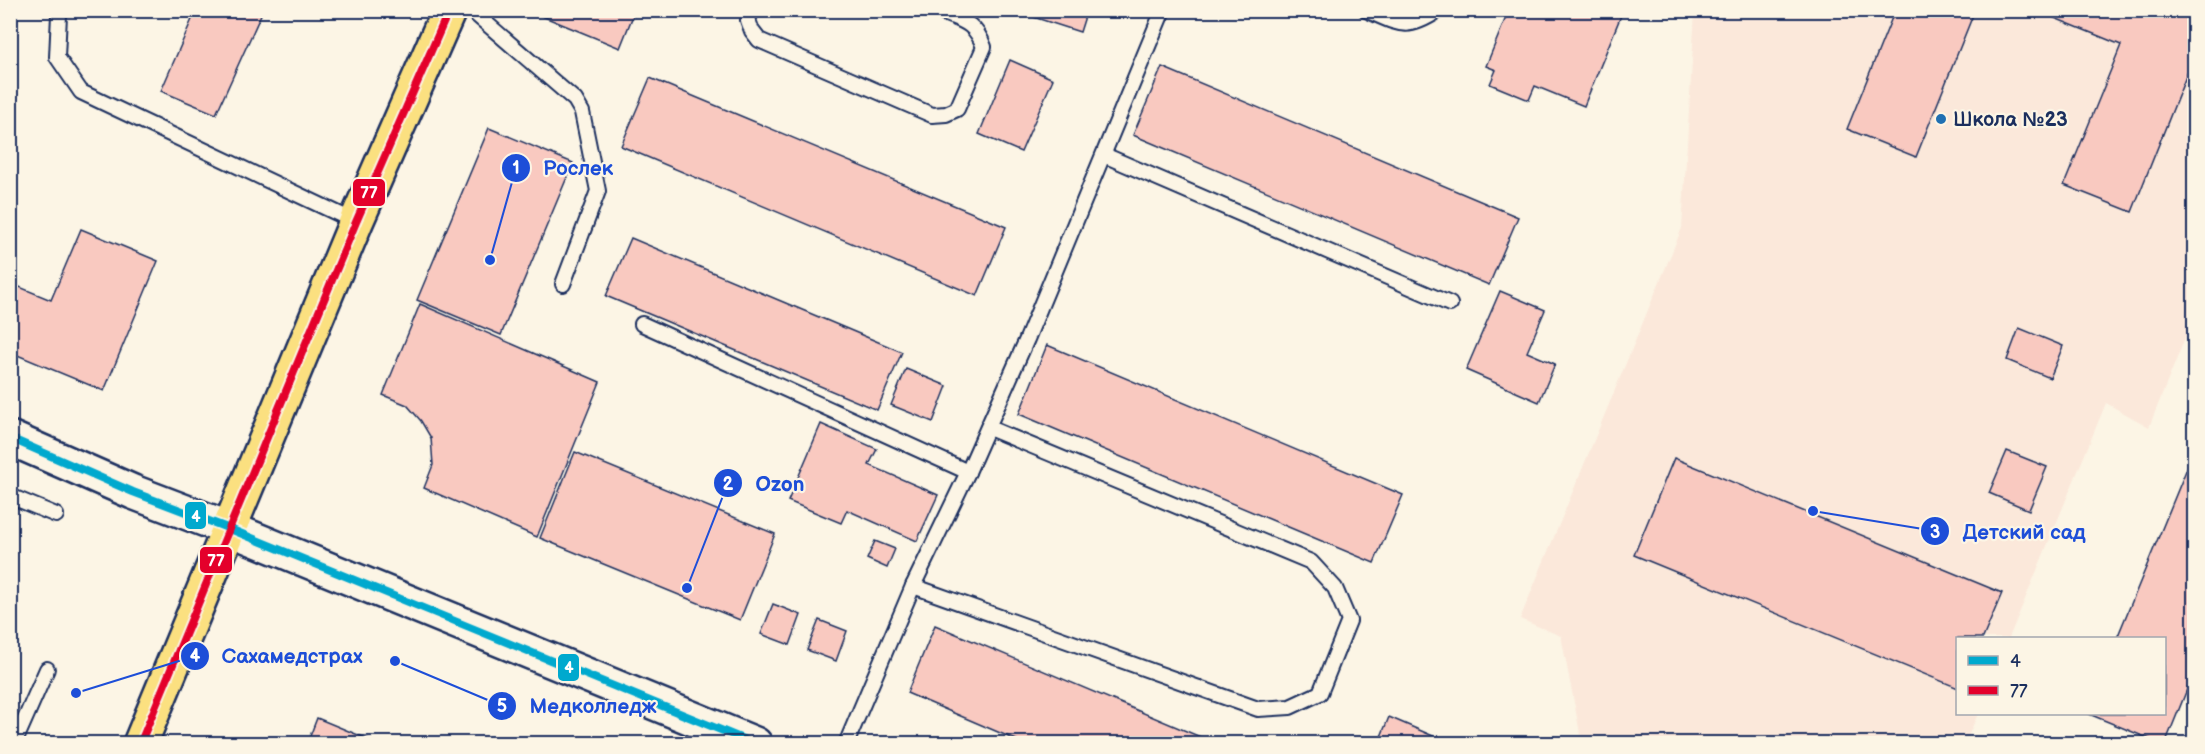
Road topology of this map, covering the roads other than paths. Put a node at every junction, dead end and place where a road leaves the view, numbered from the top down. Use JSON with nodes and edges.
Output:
{"nodes":[{"id":1,"x":61,"y":10,"type":"edge"},
{"id":2,"x":449,"y":10,"type":"edge"},
{"id":3,"x":471,"y":10,"type":"edge"},
{"id":4,"x":752,"y":10,"type":"edge"},
{"id":5,"x":936,"y":10,"type":"edge"},
{"id":6,"x":1163,"y":10,"type":"edge"},
{"id":7,"x":1366,"y":10,"type":"edge"},
{"id":8,"x":1439,"y":10,"type":"edge"},
{"id":9,"x":1104,"y":155,"type":"junction"},
{"id":10,"x":356,"y":222,"type":"junction"},
{"id":11,"x":563,"y":284,"type":"dead end"},
{"id":12,"x":1450,"y":304,"type":"dead end"},
{"id":13,"x":642,"y":324,"type":"dead end"},
{"id":14,"x":988,"y":428,"type":"junction"},
{"id":15,"x":10,"y":438,"type":"edge"},
{"id":16,"x":968,"y":472,"type":"junction"},
{"id":17,"x":10,"y":496,"type":"edge"},
{"id":18,"x":56,"y":515,"type":"dead end"},
{"id":19,"x":230,"y":529,"type":"junction"},
{"id":20,"x":913,"y":586,"type":"junction"},
{"id":21,"x":47,"y":669,"type":"dead end"},
{"id":22,"x":14,"y":744,"type":"edge"},
{"id":23,"x":140,"y":744,"type":"edge"},
{"id":24,"x":755,"y":744,"type":"edge"},
{"id":25,"x":846,"y":744,"type":"edge"}],
"edges":[{"from":1,"to":10,"type":"lane"},
{"from":2,"to":10,"type":"main road"},
{"from":3,"to":11,"type":"lane"},
{"from":4,"to":5,"type":"lane"},
{"from":6,"to":9,"type":"lane"},
{"from":7,"to":8,"type":"lane"},
{"from":9,"to":12,"type":"lane"},
{"from":9,"to":14,"type":"lane"},
{"from":10,"to":19,"type":"main road"},
{"from":13,"to":16,"type":"lane"},
{"from":14,"to":16,"type":"lane"},
{"from":14,"to":20,"type":"lane"},
{"from":15,"to":19,"type":"main road"},
{"from":16,"to":20,"type":"lane"},
{"from":17,"to":18,"type":"lane"},
{"from":19,"to":23,"type":"main road"},
{"from":19,"to":24,"type":"main road"},
{"from":20,"to":25,"type":"lane"},
{"from":21,"to":22,"type":"lane"}]}
